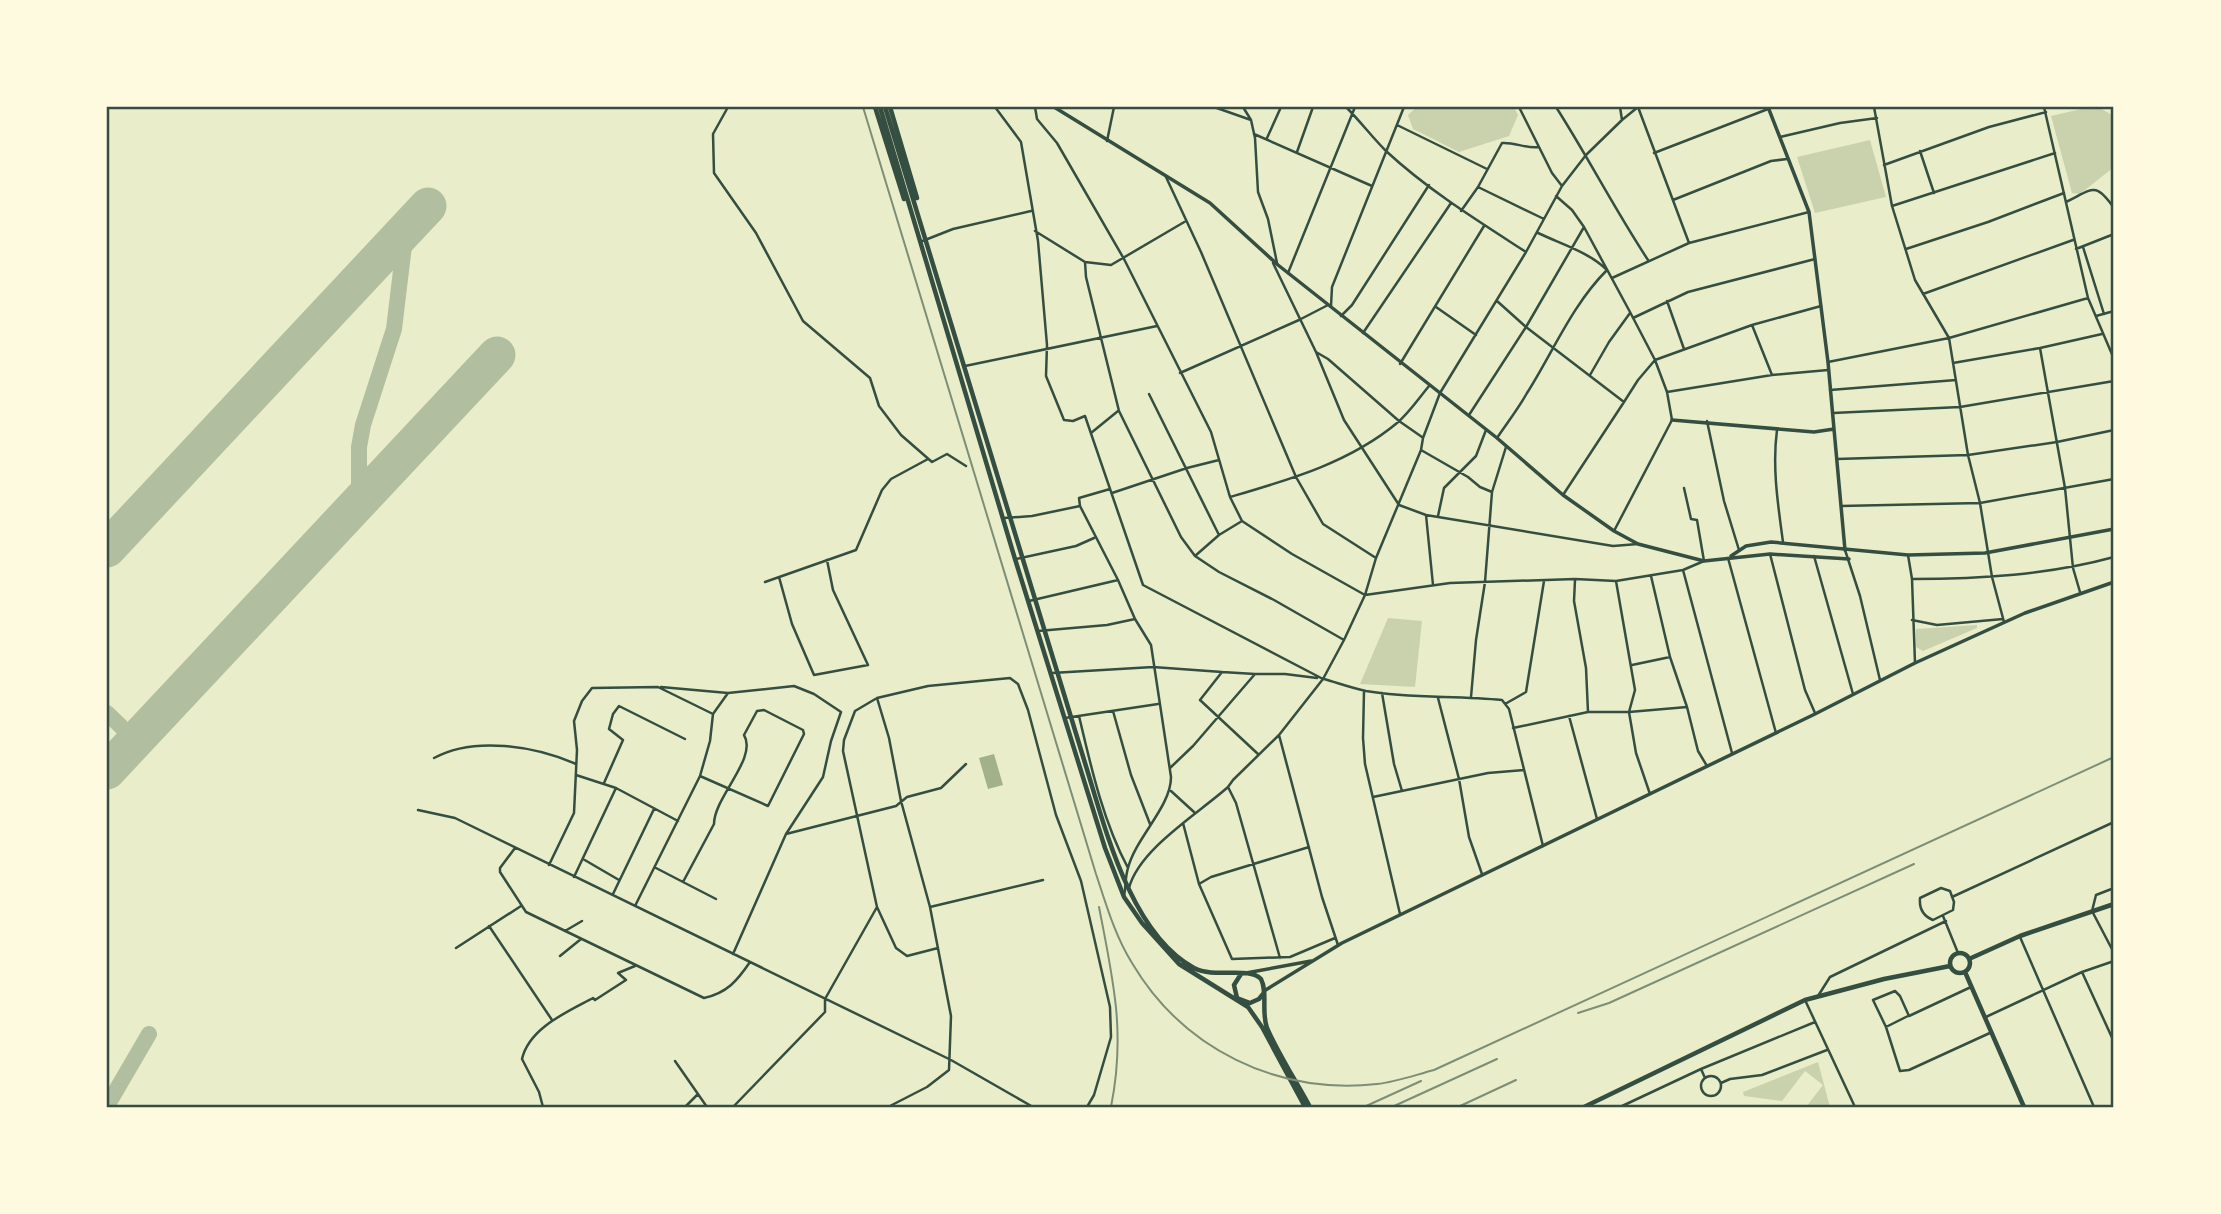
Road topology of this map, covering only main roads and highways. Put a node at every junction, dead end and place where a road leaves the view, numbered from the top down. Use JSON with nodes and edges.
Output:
{"nodes":[{"id":1,"x":877,"y":107,"type":"edge"},
{"id":2,"x":888,"y":107,"type":"edge"},
{"id":3,"x":1007,"y":518,"type":"junction"},
{"id":4,"x":1041,"y":631,"type":"junction"},
{"id":5,"x":1068,"y":717,"type":"junction"},
{"id":6,"x":2114,"y":904,"type":"edge"},
{"id":7,"x":1969,"y":959,"type":"junction"},
{"id":8,"x":1950,"y":966,"type":"junction"},
{"id":9,"x":1965,"y":972,"type":"junction"},
{"id":10,"x":1245,"y":973,"type":"junction"},
{"id":11,"x":1264,"y":991,"type":"junction"},
{"id":12,"x":1241,"y":1001,"type":"junction"},
{"id":13,"x":1264,"y":1026,"type":"junction"},
{"id":14,"x":1308,"y":1107,"type":"edge"},
{"id":15,"x":1584,"y":1107,"type":"edge"},
{"id":16,"x":2024,"y":1107,"type":"edge"}],
"edges":[{"from":1,"to":3,"type":"main road"},
{"from":2,"to":3,"type":"main road"},
{"from":3,"to":4,"type":"main road"},
{"from":3,"to":4,"type":"main road"},
{"from":4,"to":5,"type":"main road"},
{"from":5,"to":10,"type":"main road"},
{"from":5,"to":12,"type":"main road"},
{"from":6,"to":7,"type":"main road"},
{"from":7,"to":8,"type":"main road"},
{"from":7,"to":9,"type":"main road"},
{"from":8,"to":9,"type":"main road"},
{"from":8,"to":15,"type":"main road"},
{"from":9,"to":16,"type":"main road"},
{"from":10,"to":11,"type":"main road"},
{"from":10,"to":12,"type":"main road"},
{"from":11,"to":12,"type":"main road"},
{"from":11,"to":13,"type":"main road"},
{"from":12,"to":13,"type":"main road"},
{"from":13,"to":14,"type":"main road"}]}
